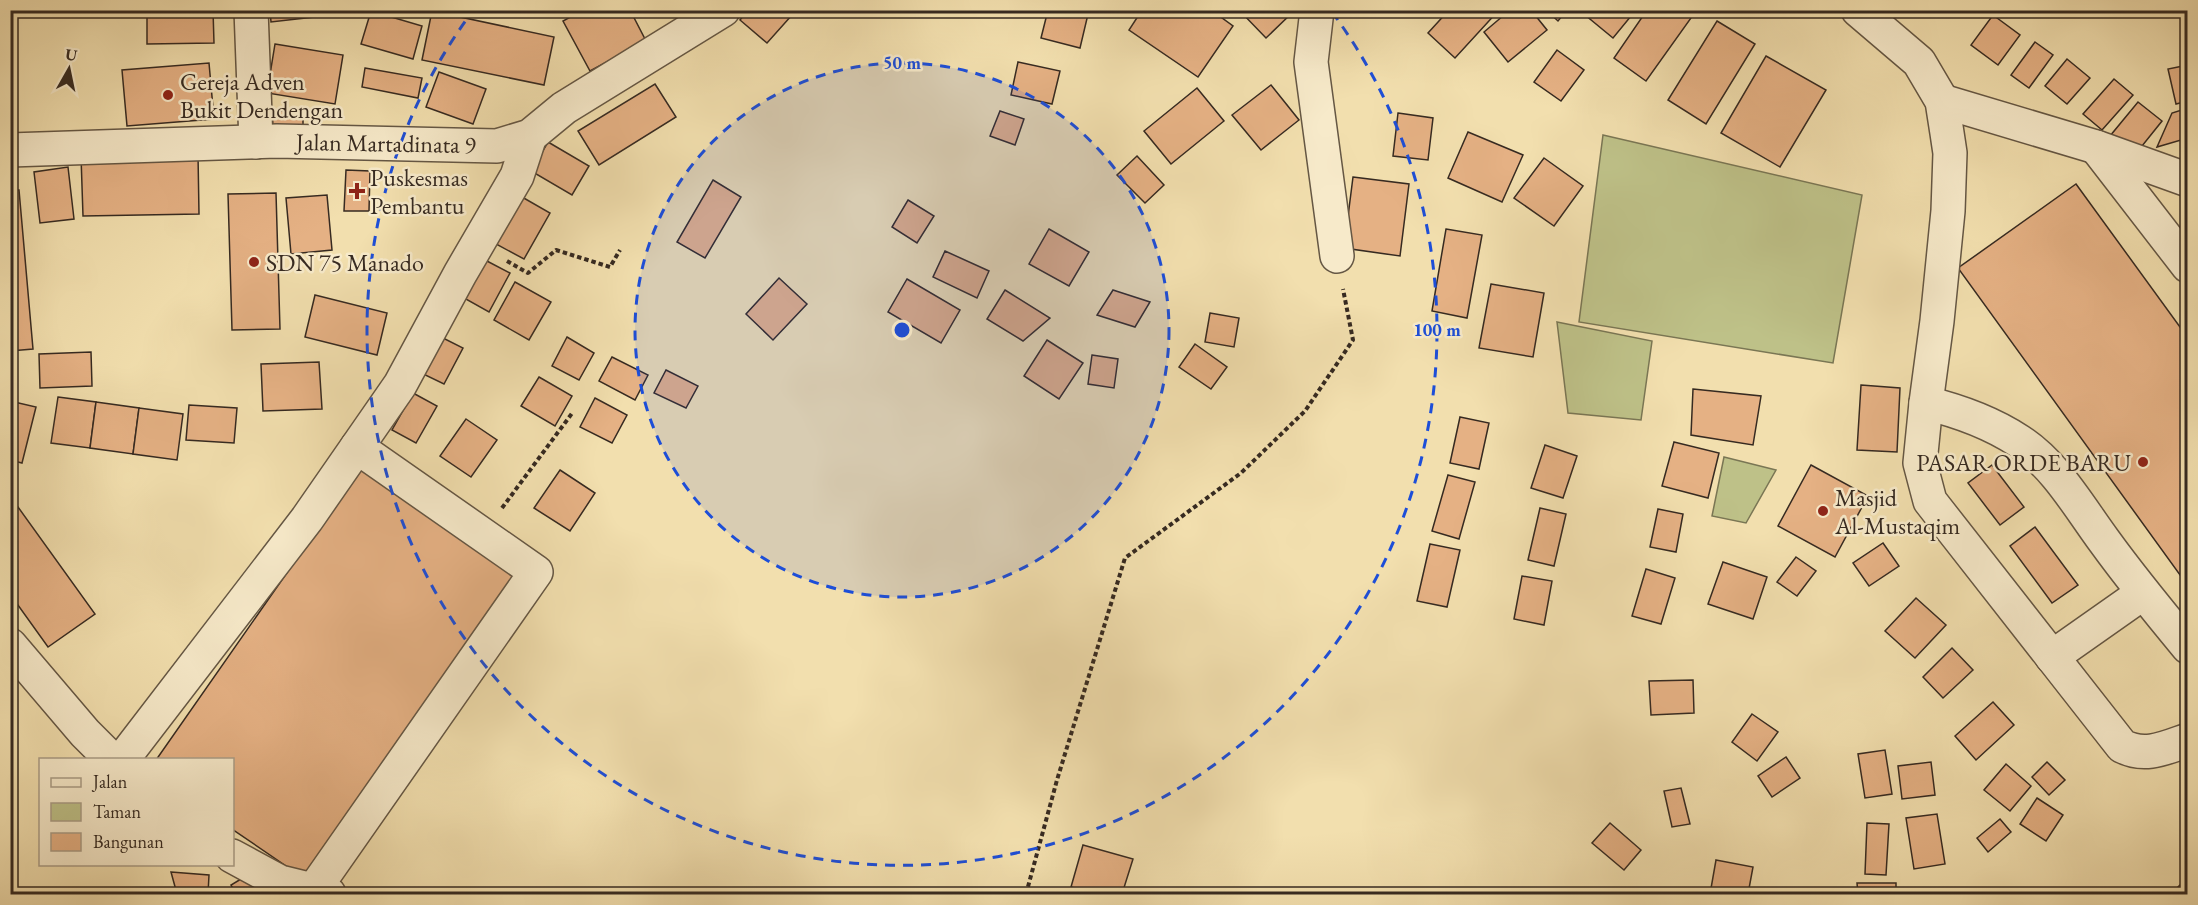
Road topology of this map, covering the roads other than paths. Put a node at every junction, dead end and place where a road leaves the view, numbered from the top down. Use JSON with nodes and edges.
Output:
{"nodes":[{"id":1,"x":251,"y":10,"type":"edge"},
{"id":2,"x":723,"y":10,"type":"edge"},
{"id":3,"x":1317,"y":10,"type":"edge"},
{"id":4,"x":1858,"y":10,"type":"edge"},
{"id":5,"x":1942,"y":101,"type":"junction"},
{"id":6,"x":530,"y":136,"type":"junction"},
{"id":7,"x":256,"y":142,"type":"junction"},
{"id":8,"x":2096,"y":147,"type":"junction"},
{"id":9,"x":10,"y":150,"type":"edge"},
{"id":10,"x":2187,"y":180,"type":"edge"},
{"id":11,"x":1337,"y":256,"type":"road end"},
{"id":12,"x":2187,"y":266,"type":"edge"},
{"id":13,"x":1926,"y":403,"type":"junction"},
{"id":14,"x":357,"y":447,"type":"junction"},
{"id":15,"x":2143,"y":593,"type":"junction"},
{"id":16,"x":10,"y":645,"type":"edge"},
{"id":17,"x":2187,"y":647,"type":"edge"},
{"id":18,"x":2052,"y":657,"type":"junction"},
{"id":19,"x":2187,"y":740,"type":"edge"},
{"id":20,"x":121,"y":758,"type":"edge"},
{"id":21,"x":123,"y":758,"type":"edge"},
{"id":22,"x":234,"y":832,"type":"edge"},
{"id":23,"x":234,"y":857,"type":"edge"},
{"id":24,"x":319,"y":891,"type":"edge"}],
"edges":[{"from":1,"to":7,"type":"street"},
{"from":2,"to":6,"type":"street","name":"Jalan Martadinata 9"},
{"from":3,"to":11,"type":"street"},
{"from":4,"to":5,"type":"street"},
{"from":5,"to":8,"type":"street"},
{"from":5,"to":13,"type":"street"},
{"from":6,"to":7,"type":"street","name":"Jalan Martadinata 9"},
{"from":6,"to":14,"type":"street"},
{"from":7,"to":9,"type":"street","name":"Jalan Martadinata 9"},
{"from":8,"to":10,"type":"street"},
{"from":8,"to":12,"type":"street"},
{"from":13,"to":15,"type":"street"},
{"from":13,"to":18,"type":"street"},
{"from":14,"to":21,"type":"street"},
{"from":14,"to":24,"type":"street"},
{"from":15,"to":17,"type":"street"},
{"from":15,"to":18,"type":"street"},
{"from":16,"to":20,"type":"street"},
{"from":18,"to":19,"type":"street"},
{"from":22,"to":24,"type":"street"},
{"from":23,"to":24,"type":"street"}]}
